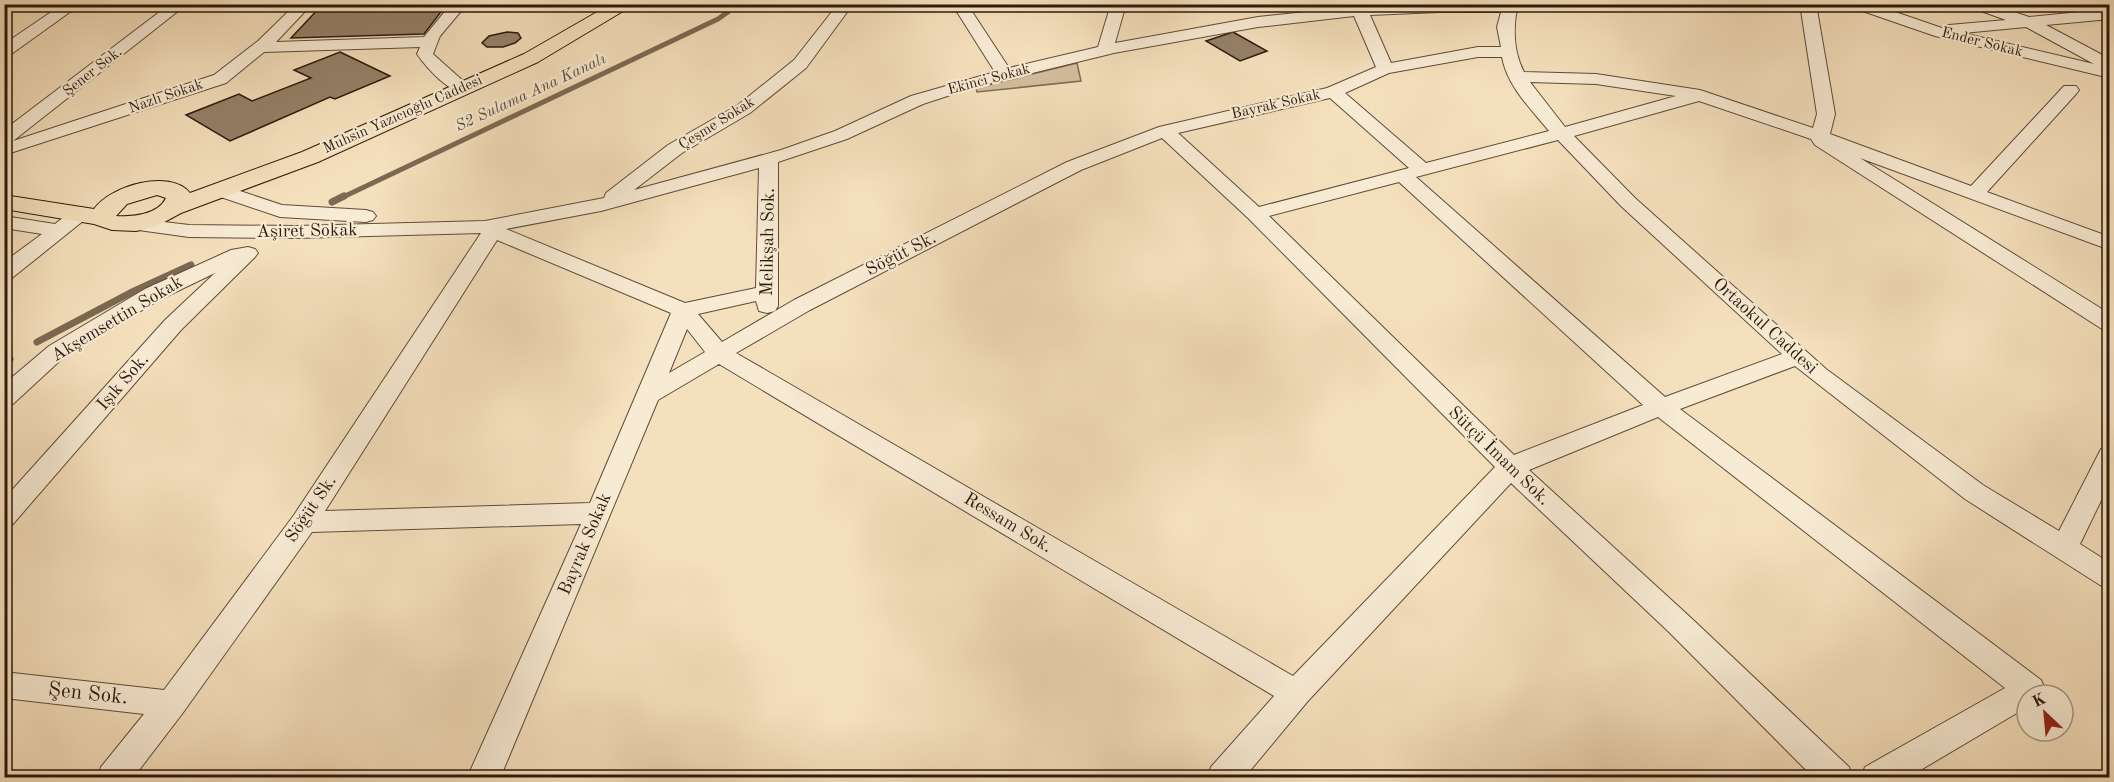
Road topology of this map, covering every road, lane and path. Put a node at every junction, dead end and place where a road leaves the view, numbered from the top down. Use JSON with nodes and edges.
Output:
{"nodes":[{"id":1,"x":74,"y":4,"type":"edge"},
{"id":2,"x":180,"y":4,"type":"edge"},
{"id":3,"x":305,"y":4,"type":"edge"},
{"id":4,"x":460,"y":4,"type":"edge"},
{"id":5,"x":626,"y":4,"type":"edge"},
{"id":6,"x":846,"y":4,"type":"edge"},
{"id":7,"x":959,"y":4,"type":"edge"},
{"id":8,"x":1119,"y":4,"type":"edge"},
{"id":9,"x":1808,"y":4,"type":"edge"},
{"id":10,"x":1856,"y":4,"type":"edge"},
{"id":11,"x":1975,"y":4,"type":"edge"},
{"id":12,"x":1511,"y":6,"type":"edge"},
{"id":13,"x":1360,"y":8,"type":"edge"},
{"id":14,"x":1270,"y":13,"type":"edge"},
{"id":15,"x":2109,"y":14,"type":"edge"},
{"id":16,"x":2028,"y":22,"type":"junction"},
{"id":17,"x":1941,"y":33,"type":"junction"},
{"id":18,"x":430,"y":42,"type":"junction"},
{"id":19,"x":260,"y":47,"type":"junction"},
{"id":20,"x":1106,"y":50,"type":"junction"},
{"id":21,"x":4,"y":52,"type":"edge"},
{"id":22,"x":1510,"y":52,"type":"junction"},
{"id":23,"x":2109,"y":68,"type":"edge"},
{"id":24,"x":1385,"y":69,"type":"junction"},
{"id":25,"x":2109,"y":74,"type":"edge"},
{"id":26,"x":1005,"y":75,"type":"junction"},
{"id":27,"x":1519,"y":77,"type":"junction"},
{"id":28,"x":462,"y":88,"type":"junction"},
{"id":29,"x":2070,"y":90,"type":"dead end"},
{"id":30,"x":1333,"y":92,"type":"junction"},
{"id":31,"x":1700,"y":94,"type":"junction"},
{"id":32,"x":1165,"y":130,"type":"junction"},
{"id":33,"x":1562,"y":133,"type":"junction"},
{"id":34,"x":1820,"y":136,"type":"junction"},
{"id":35,"x":4,"y":139,"type":"edge"},
{"id":36,"x":4,"y":150,"type":"edge"},
{"id":37,"x":770,"y":159,"type":"junction"},
{"id":38,"x":1413,"y":172,"type":"junction"},
{"id":39,"x":219,"y":190,"type":"junction"},
{"id":40,"x":1974,"y":194,"type":"junction"},
{"id":41,"x":4,"y":202,"type":"edge"},
{"id":42,"x":601,"y":206,"type":"junction"},
{"id":43,"x":173,"y":208,"type":"junction"},
{"id":44,"x":1255,"y":214,"type":"junction"},
{"id":45,"x":92,"y":215,"type":"junction"},
{"id":46,"x":4,"y":222,"type":"edge"},
{"id":47,"x":131,"y":224,"type":"junction"},
{"id":48,"x":488,"y":228,"type":"junction"},
{"id":49,"x":57,"y":230,"type":"junction"},
{"id":50,"x":2109,"y":244,"type":"edge"},
{"id":51,"x":243,"y":254,"type":"joint"},
{"id":52,"x":4,"y":273,"type":"edge"},
{"id":53,"x":767,"y":292,"type":"junction"},
{"id":54,"x":683,"y":309,"type":"junction"},
{"id":55,"x":2109,"y":324,"type":"edge"},
{"id":56,"x":766,"y":326,"type":"junction"},
{"id":57,"x":720,"y":354,"type":"junction"},
{"id":58,"x":1799,"y":356,"type":"junction"},
{"id":59,"x":647,"y":396,"type":"junction"},
{"id":60,"x":4,"y":398,"type":"edge"},
{"id":61,"x":1661,"y":407,"type":"junction"},
{"id":62,"x":2109,"y":455,"type":"edge"},
{"id":63,"x":1510,"y":467,"type":"junction"},
{"id":64,"x":598,"y":513,"type":"junction"},
{"id":65,"x":4,"y":517,"type":"edge"},
{"id":66,"x":304,"y":522,"type":"junction"},
{"id":67,"x":2064,"y":548,"type":"junction"},
{"id":68,"x":2109,"y":577,"type":"edge"},
{"id":69,"x":4,"y":685,"type":"edge"},
{"id":70,"x":1296,"y":693,"type":"junction"},
{"id":71,"x":171,"y":704,"type":"junction"},
{"id":72,"x":113,"y":777,"type":"edge"},
{"id":73,"x":483,"y":777,"type":"edge"},
{"id":74,"x":1223,"y":777,"type":"edge"},
{"id":75,"x":1837,"y":777,"type":"edge"},
{"id":76,"x":1877,"y":777,"type":"edge"}],
"edges":[{"from":1,"to":21,"type":"street"},
{"from":2,"to":35,"type":"street","name":"Şener Sok."},
{"from":3,"to":19,"type":"street","name":"Nazlı Sokak"},
{"from":4,"to":18,"type":"street"},
{"from":5,"to":28,"type":"main road","name":"Muhsin Yazıcıoğlu Caddesi"},
{"from":6,"to":42,"type":"street","name":"Çeşme Sokak"},
{"from":7,"to":26,"type":"street"},
{"from":8,"to":20,"type":"street"},
{"from":9,"to":34,"type":"street"},
{"from":10,"to":17,"type":"street","name":"Ender Sokak"},
{"from":11,"to":16,"type":"street"},
{"from":12,"to":13,"type":"street","name":"Ekinci Sokak"},
{"from":12,"to":22,"type":"street","name":"Ortaokul Caddesi"},
{"from":13,"to":14,"type":"street","name":"Ekinci Sokak"},
{"from":13,"to":24,"type":"street"},
{"from":14,"to":20,"type":"street","name":"Ekinci Sokak"},
{"from":15,"to":16,"type":"street"},
{"from":16,"to":17,"type":"street"},
{"from":16,"to":23,"type":"street"},
{"from":17,"to":25,"type":"street","name":"Ender Sokak"},
{"from":18,"to":19,"type":"street"},
{"from":18,"to":28,"type":"street"},
{"from":19,"to":36,"type":"street","name":"Nazlı Sokak"},
{"from":20,"to":26,"type":"street","name":"Ekinci Sokak"},
{"from":22,"to":24,"type":"street","name":"Bayrak Sokak"},
{"from":22,"to":27,"type":"street","name":"Ortaokul Caddesi"},
{"from":24,"to":30,"type":"street","name":"Bayrak Sokak"},
{"from":26,"to":37,"type":"street","name":"Ekinci Sokak"},
{"from":27,"to":31,"type":"street"},
{"from":27,"to":33,"type":"street","name":"Ortaokul Caddesi"},
{"from":28,"to":39,"type":"main road","name":"Muhsin Yazıcıoğlu Caddesi"},
{"from":29,"to":40,"type":"street"},
{"from":30,"to":32,"type":"street","name":"Bayrak Sokak"},
{"from":30,"to":38,"type":"street"},
{"from":31,"to":33,"type":"street"},
{"from":31,"to":34,"type":"street"},
{"from":32,"to":44,"type":"street","name":"Sütçü İmam Sok."},
{"from":32,"to":56,"type":"street","name":"Söğüt Sk."},
{"from":33,"to":38,"type":"street"},
{"from":33,"to":58,"type":"street","name":"Ortaokul Caddesi"},
{"from":34,"to":40,"type":"street"},
{"from":34,"to":55,"type":"street"},
{"from":37,"to":42,"type":"street","name":"Ekinci Sokak"},
{"from":37,"to":53,"type":"street","name":"Melikşah Sok."},
{"from":38,"to":44,"type":"street"},
{"from":38,"to":61,"type":"street"},
{"from":39,"to":43,"type":"main road","name":"Muhsin Yazıcıoğlu Caddesi"},
{"from":39,"to":48,"type":"street","name":"Aşiret Sokak"},
{"from":40,"to":50,"type":"street"},
{"from":41,"to":45,"type":"main road"},
{"from":42,"to":48,"type":"street","name":"Ekinci Sokak"},
{"from":43,"to":45,"type":"main road"},
{"from":43,"to":47,"type":"main road","name":"Muhsin Yazıcıoğlu Caddesi"},
{"from":44,"to":63,"type":"street","name":"Sütçü İmam Sok."},
{"from":45,"to":47,"type":"main road"},
{"from":45,"to":49,"type":"street"},
{"from":46,"to":49,"type":"street"},
{"from":47,"to":48,"type":"street","name":"Aşiret Sokak"},
{"from":48,"to":54,"type":"street","name":"Aşiret Sokak"},
{"from":48,"to":66,"type":"street","name":"Söğüt Sk."},
{"from":49,"to":52,"type":"street"},
{"from":51,"to":60,"type":"street","name":"Akşemsettin Sokak"},
{"from":51,"to":65,"type":"street","name":"Işık Sok."},
{"from":53,"to":54,"type":"street"},
{"from":53,"to":56,"type":"street","name":"Melikşah Sok."},
{"from":54,"to":57,"type":"street","name":"Aşiret Sokak"},
{"from":54,"to":59,"type":"street","name":"Bayrak Sokak"},
{"from":56,"to":57,"type":"street","name":"Söğüt Sk."},
{"from":57,"to":59,"type":"street","name":"Söğüt Sk."},
{"from":57,"to":70,"type":"street","name":"Ressam Sok."},
{"from":58,"to":61,"type":"street"},
{"from":58,"to":67,"type":"street","name":"Ortaokul Caddesi"},
{"from":59,"to":64,"type":"street","name":"Bayrak Sokak"},
{"from":61,"to":63,"type":"street"},
{"from":61,"to":76,"type":"street"},
{"from":62,"to":67,"type":"street"},
{"from":63,"to":70,"type":"street"},
{"from":63,"to":75,"type":"street","name":"Sütçü İmam Sok."},
{"from":64,"to":66,"type":"street"},
{"from":64,"to":73,"type":"street","name":"Bayrak Sokak"},
{"from":66,"to":71,"type":"street","name":"Söğüt Sk."},
{"from":67,"to":68,"type":"street","name":"Ortaokul Caddesi"},
{"from":69,"to":71,"type":"street","name":"Şen Sok."},
{"from":70,"to":74,"type":"street"},
{"from":71,"to":72,"type":"street","name":"Söğüt Sk."}]}
